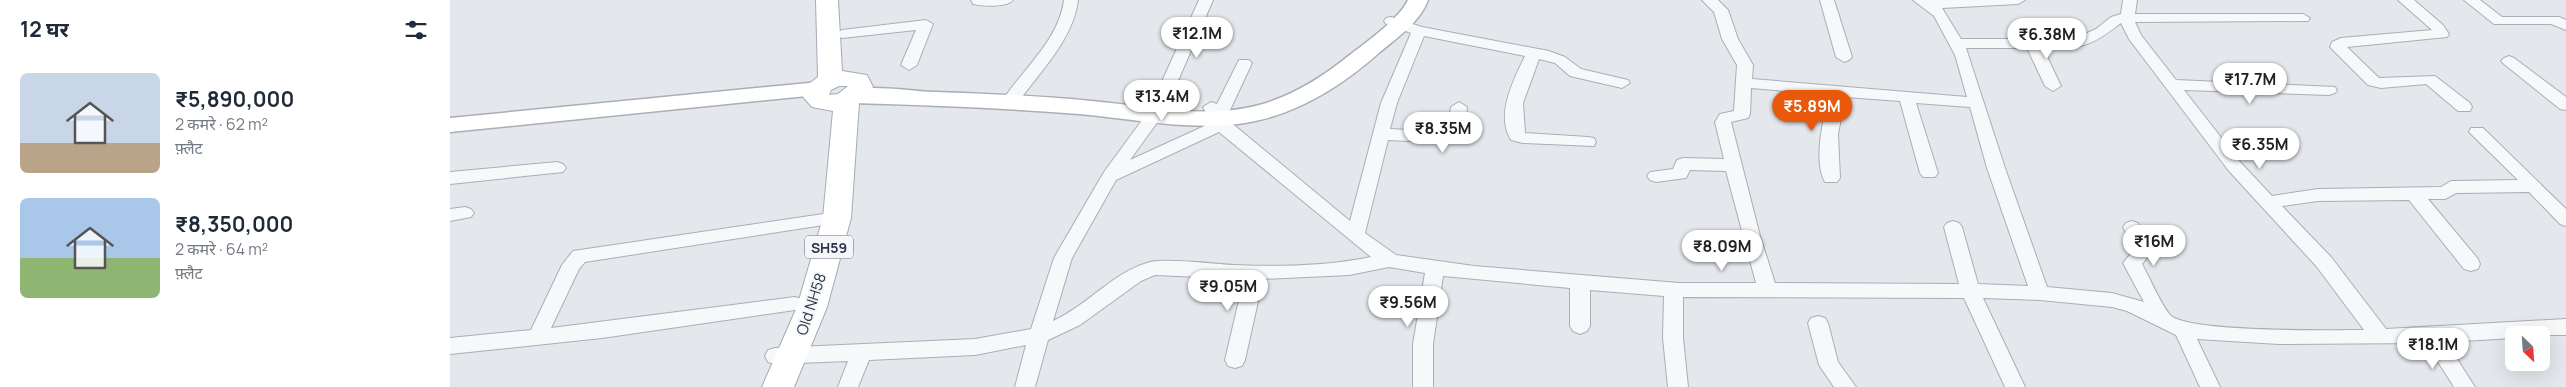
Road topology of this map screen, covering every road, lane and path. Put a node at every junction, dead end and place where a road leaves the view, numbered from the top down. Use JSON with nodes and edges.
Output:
{"nodes":[{"id":1,"x":827,"y":0,"type":"edge"},
{"id":2,"x":840,"y":0,"type":"edge"},
{"id":3,"x":1006,"y":0,"type":"edge"},
{"id":4,"x":1071,"y":0,"type":"edge"},
{"id":5,"x":1406,"y":0,"type":"edge"},
{"id":6,"x":1418,"y":0,"type":"edge"},
{"id":7,"x":1709,"y":0,"type":"edge"},
{"id":8,"x":1827,"y":0,"type":"edge"},
{"id":9,"x":2018,"y":0,"type":"edge"},
{"id":10,"x":2130,"y":0,"type":"edge"},
{"id":11,"x":2405,"y":0,"type":"edge"},
{"id":12,"x":2471,"y":0,"type":"edge"},
{"id":13,"x":978,"y":1,"type":"edge"},
{"id":14,"x":1210,"y":1,"type":"edge"},
{"id":15,"x":1925,"y":2,"type":"edge"},
{"id":16,"x":2127,"y":18,"type":"junction"},
{"id":17,"x":2303,"y":18,"type":"dead end"},
{"id":18,"x":1403,"y":26,"type":"junction"},
{"id":19,"x":2566,"y":26,"type":"edge"},
{"id":20,"x":842,"y":34,"type":"junction"},
{"id":21,"x":1958,"y":44,"type":"junction"},
{"id":22,"x":2033,"y":44,"type":"junction"},
{"id":23,"x":1534,"y":54,"type":"junction"},
{"id":24,"x":1844,"y":57,"type":"dead end"},
{"id":25,"x":2509,"y":61,"type":"dead end"},
{"id":26,"x":1244,"y":63,"type":"dead end"},
{"id":27,"x":909,"y":65,"type":"dead end"},
{"id":28,"x":1622,"y":82,"type":"dead end"},
{"id":29,"x":1744,"y":83,"type":"junction"},
{"id":30,"x":2171,"y":85,"type":"junction"},
{"id":31,"x":2053,"y":86,"type":"dead end"},
{"id":32,"x":2329,"y":90,"type":"dead end"},
{"id":33,"x":838,"y":91,"type":"junction"},
{"id":34,"x":1839,"y":91,"type":"junction"},
{"id":35,"x":1906,"y":96,"type":"junction"},
{"id":36,"x":1013,"y":97,"type":"junction"},
{"id":37,"x":1977,"y":103,"type":"junction"},
{"id":38,"x":2566,"y":105,"type":"edge"},
{"id":39,"x":1459,"y":107,"type":"dead end"},
{"id":40,"x":2464,"y":107,"type":"dead end"},
{"id":41,"x":1158,"y":108,"type":"junction"},
{"id":42,"x":1217,"y":114,"type":"junction"},
{"id":43,"x":450,"y":124,"type":"edge"},
{"id":44,"x":450,"y":132,"type":"edge"},
{"id":45,"x":2477,"y":132,"type":"dead end"},
{"id":46,"x":1380,"y":134,"type":"junction"},
{"id":47,"x":1588,"y":142,"type":"dead end"},
{"id":48,"x":1733,"y":165,"type":"junction"},
{"id":49,"x":557,"y":168,"type":"dead end"},
{"id":50,"x":1929,"y":173,"type":"dead end"},
{"id":51,"x":1110,"y":176,"type":"junction"},
{"id":52,"x":1656,"y":176,"type":"dead end"},
{"id":53,"x":450,"y":178,"type":"edge"},
{"id":54,"x":1831,"y":178,"type":"dead end"},
{"id":55,"x":2534,"y":186,"type":"junction"},
{"id":56,"x":2414,"y":194,"type":"junction"},
{"id":57,"x":2269,"y":202,"type":"junction"},
{"id":58,"x":828,"y":219,"type":"junction"},
{"id":59,"x":2566,"y":220,"type":"edge"},
{"id":60,"x":1953,"y":227,"type":"dead end"},
{"id":61,"x":2132,"y":227,"type":"dead end"},
{"id":62,"x":1355,"y":235,"type":"junction"},
{"id":63,"x":1389,"y":260,"type":"junction"},
{"id":64,"x":2471,"y":264,"type":"dead end"},
{"id":65,"x":1435,"y":269,"type":"junction"},
{"id":66,"x":1256,"y":273,"type":"junction"},
{"id":67,"x":1580,"y":282,"type":"junction"},
{"id":68,"x":1767,"y":289,"type":"junction"},
{"id":69,"x":1674,"y":290,"type":"junction"},
{"id":70,"x":1970,"y":291,"type":"junction"},
{"id":71,"x":2040,"y":293,"type":"junction"},
{"id":72,"x":795,"y":304,"type":"junction"},
{"id":73,"x":2164,"y":321,"type":"junction"},
{"id":74,"x":1818,"y":323,"type":"dead end"},
{"id":75,"x":1580,"y":326,"type":"dead end"},
{"id":76,"x":2566,"y":327,"type":"edge"},
{"id":77,"x":2183,"y":330,"type":"junction"},
{"id":78,"x":1039,"y":335,"type":"junction"},
{"id":79,"x":2431,"y":335,"type":"junction"},
{"id":80,"x":537,"y":337,"type":"junction"},
{"id":81,"x":2381,"y":337,"type":"junction"},
{"id":82,"x":450,"y":346,"type":"edge"},
{"id":83,"x":861,"y":354,"type":"junction"},
{"id":84,"x":784,"y":356,"type":"junction"},
{"id":85,"x":1235,"y":360,"type":"dead end"},
{"id":86,"x":760,"y":387,"type":"edge"},
{"id":87,"x":778,"y":387,"type":"edge"},
{"id":88,"x":848,"y":387,"type":"edge"},
{"id":89,"x":1025,"y":387,"type":"edge"},
{"id":90,"x":1423,"y":387,"type":"edge"},
{"id":91,"x":1678,"y":387,"type":"edge"},
{"id":92,"x":1846,"y":387,"type":"edge"},
{"id":93,"x":2015,"y":387,"type":"edge"},
{"id":94,"x":2210,"y":387,"type":"edge"},
{"id":95,"x":2465,"y":387,"type":"edge"}],
"edges":[{"from":1,"to":33,"type":"main road","name":"Old NH58","number":"SH59"},
{"from":2,"to":20,"type":"main road","name":"Old NH58","number":"SH59"},
{"from":3,"to":13,"type":"street"},
{"from":4,"to":36,"type":"street"},
{"from":5,"to":18,"type":"main road"},
{"from":6,"to":18,"type":"main road"},
{"from":7,"to":29,"type":"street"},
{"from":8,"to":24,"type":"street"},
{"from":9,"to":15,"type":"street"},
{"from":10,"to":16,"type":"street"},
{"from":11,"to":40,"type":"street"},
{"from":12,"to":19,"type":"street"},
{"from":14,"to":41,"type":"street"},
{"from":15,"to":21,"type":"street"},
{"from":16,"to":17,"type":"street"},
{"from":16,"to":22,"type":"street"},
{"from":16,"to":30,"type":"street"},
{"from":18,"to":23,"type":"street"},
{"from":18,"to":42,"type":"main road"},
{"from":18,"to":46,"type":"street"},
{"from":20,"to":27,"type":"street"},
{"from":20,"to":33,"type":"main road","name":"Old NH58","number":"SH59"},
{"from":21,"to":22,"type":"street"},
{"from":21,"to":37,"type":"street"},
{"from":22,"to":31,"type":"street"},
{"from":23,"to":28,"type":"street"},
{"from":23,"to":47,"type":"street"},
{"from":25,"to":38,"type":"street"},
{"from":26,"to":42,"type":"street"},
{"from":29,"to":34,"type":"street"},
{"from":29,"to":48,"type":"street"},
{"from":30,"to":32,"type":"street"},
{"from":30,"to":57,"type":"street"},
{"from":33,"to":36,"type":"main road"},
{"from":33,"to":43,"type":"main road"},
{"from":33,"to":44,"type":"main road"},
{"from":33,"to":58,"type":"main road","name":"Old NH58","number":"SH59"},
{"from":34,"to":35,"type":"street"},
{"from":34,"to":54,"type":"street"},
{"from":35,"to":37,"type":"street"},
{"from":35,"to":50,"type":"street"},
{"from":36,"to":41,"type":"main road"},
{"from":37,"to":71,"type":"street"},
{"from":39,"to":46,"type":"street"},
{"from":41,"to":42,"type":"main road"},
{"from":41,"to":51,"type":"street"},
{"from":42,"to":51,"type":"street"},
{"from":42,"to":62,"type":"street"},
{"from":45,"to":55,"type":"street"},
{"from":46,"to":62,"type":"street"},
{"from":48,"to":52,"type":"street"},
{"from":48,"to":68,"type":"street"},
{"from":49,"to":53,"type":"street"},
{"from":51,"to":78,"type":"street"},
{"from":55,"to":56,"type":"street"},
{"from":55,"to":59,"type":"street"},
{"from":56,"to":57,"type":"street"},
{"from":56,"to":64,"type":"street"},
{"from":57,"to":81,"type":"street"},
{"from":58,"to":72,"type":"main road","name":"Old NH58","number":"SH59"},
{"from":58,"to":80,"type":"street"},
{"from":58,"to":84,"type":"main road","name":"Old NH58","number":"SH59"},
{"from":60,"to":70,"type":"street"},
{"from":61,"to":73,"type":"street"},
{"from":62,"to":63,"type":"street"},
{"from":63,"to":65,"type":"street"},
{"from":63,"to":66,"type":"street"},
{"from":65,"to":67,"type":"street"},
{"from":65,"to":90,"type":"street"},
{"from":66,"to":78,"type":"street"},
{"from":66,"to":85,"type":"street"},
{"from":67,"to":69,"type":"street"},
{"from":67,"to":75,"type":"street"},
{"from":68,"to":69,"type":"street"},
{"from":68,"to":70,"type":"street"},
{"from":69,"to":91,"type":"street"},
{"from":70,"to":71,"type":"street"},
{"from":70,"to":93,"type":"street"},
{"from":71,"to":73,"type":"street"},
{"from":72,"to":80,"type":"street"},
{"from":72,"to":84,"type":"main road","name":"Old NH58","number":"SH59"},
{"from":73,"to":77,"type":"street"},
{"from":74,"to":92,"type":"street"},
{"from":76,"to":79,"type":"street"},
{"from":77,"to":81,"type":"street"},
{"from":77,"to":94,"type":"street"},
{"from":78,"to":83,"type":"street"},
{"from":78,"to":89,"type":"street"},
{"from":79,"to":81,"type":"street"},
{"from":79,"to":95,"type":"street"},
{"from":80,"to":82,"type":"street"},
{"from":83,"to":84,"type":"street"},
{"from":83,"to":88,"type":"street"},
{"from":84,"to":86,"type":"main road","name":"Old NH58","number":"SH59"},
{"from":84,"to":87,"type":"main road","name":"Old NH58","number":"SH59"}]}
